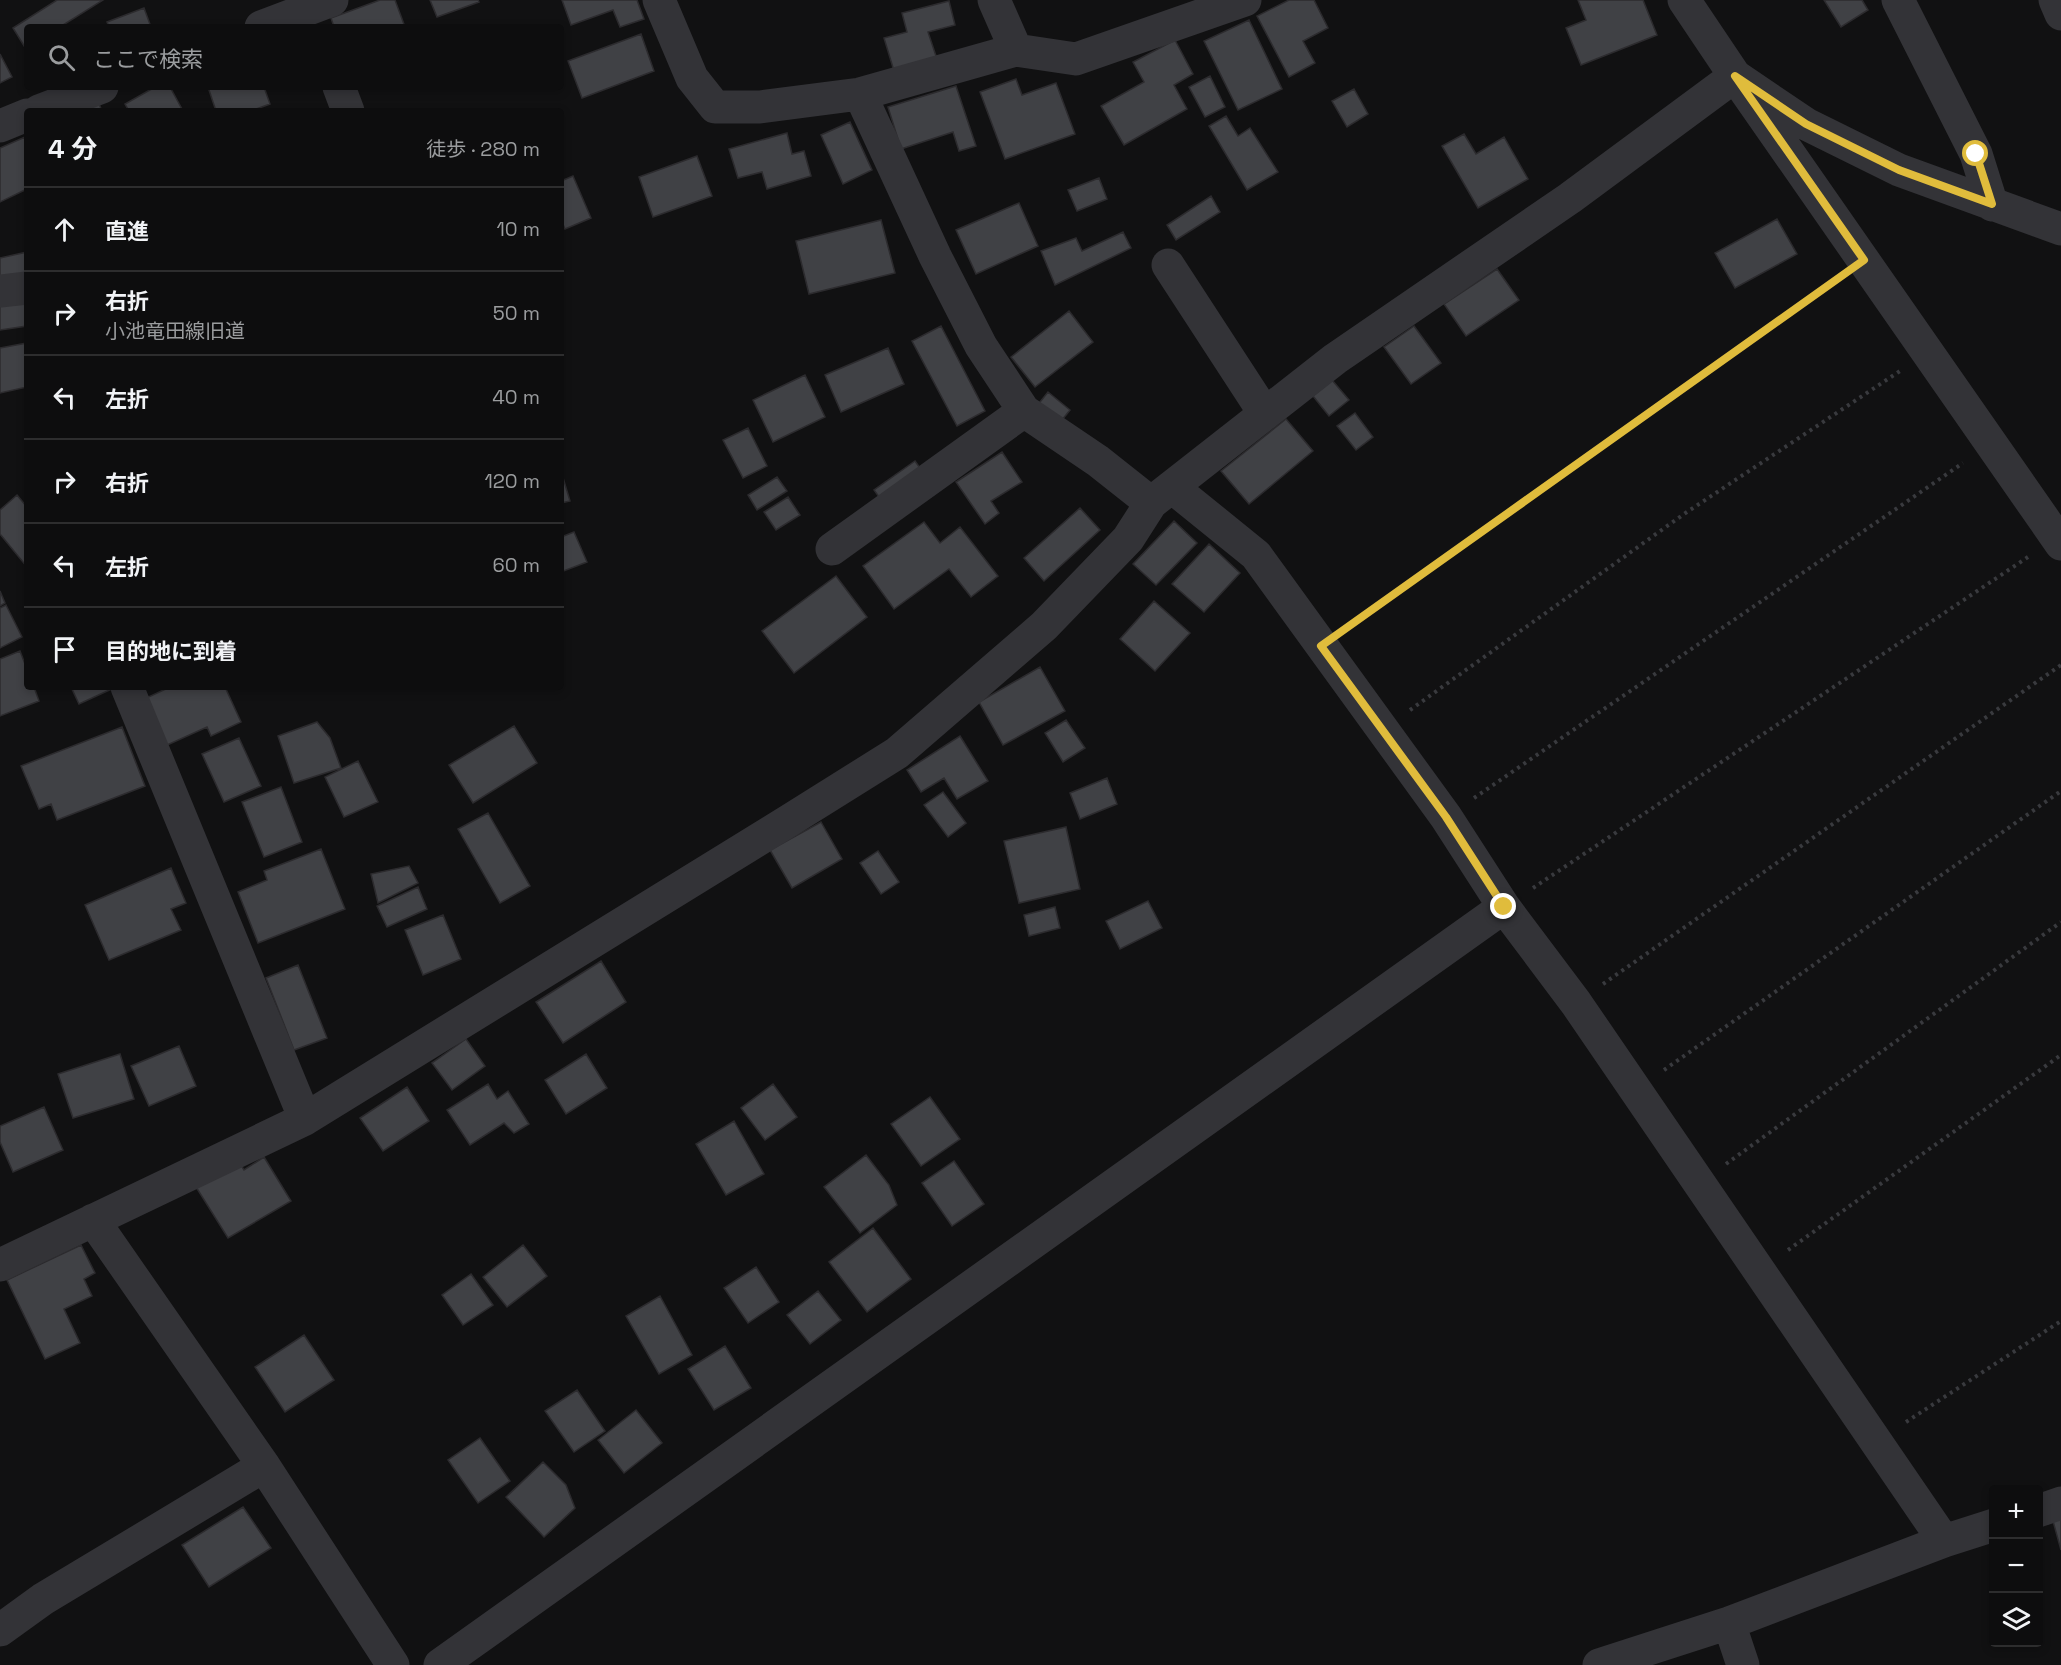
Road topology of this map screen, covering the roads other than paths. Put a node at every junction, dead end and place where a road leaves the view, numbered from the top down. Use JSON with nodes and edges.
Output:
{"nodes":[{"id":1,"x":658,"y":0,"type":"edge"},
{"id":2,"x":994,"y":0,"type":"edge"},
{"id":3,"x":1245,"y":0,"type":"edge"},
{"id":4,"x":1684,"y":0,"type":"edge"},
{"id":5,"x":1898,"y":0,"type":"edge"},
{"id":6,"x":2055,"y":0,"type":"edge"},
{"id":7,"x":319,"y":12,"type":"edge"},
{"id":8,"x":2061,"y":14,"type":"edge"},
{"id":9,"x":273,"y":24,"type":"edge"},
{"id":10,"x":1016,"y":50,"type":"junction"},
{"id":11,"x":1735,"y":76,"type":"junction"},
{"id":12,"x":94,"y":90,"type":"edge"},
{"id":13,"x":340,"y":90,"type":"edge"},
{"id":14,"x":860,"y":94,"type":"junction"},
{"id":15,"x":47,"y":108,"type":"edge"},
{"id":16,"x":347,"y":108,"type":"edge"},
{"id":17,"x":24,"y":117,"type":"edge"},
{"id":18,"x":0,"y":126,"type":"edge"},
{"id":19,"x":1992,"y":204,"type":"junction"},
{"id":20,"x":2061,"y":229,"type":"edge"},
{"id":21,"x":1168,"y":265,"type":"dead end"},
{"id":22,"x":24,"y":288,"type":"edge"},
{"id":23,"x":0,"y":291,"type":"edge"},
{"id":24,"x":1024,"y":411,"type":"junction"},
{"id":25,"x":1265,"y":414,"type":"junction"},
{"id":26,"x":1161,"y":495,"type":"junction"},
{"id":27,"x":2059,"y":541,"type":"edge"},
{"id":28,"x":832,"y":549,"type":"dead end"},
{"id":29,"x":129,"y":690,"type":"edge"},
{"id":30,"x":1504,"y":907,"type":"junction"},
{"id":31,"x":305,"y":1119,"type":"junction"},
{"id":32,"x":93,"y":1220,"type":"junction"},
{"id":33,"x":0,"y":1265,"type":"edge"},
{"id":34,"x":264,"y":1466,"type":"junction"},
{"id":35,"x":2061,"y":1503,"type":"edge"},
{"id":36,"x":2043,"y":1509,"type":"edge"},
{"id":37,"x":1989,"y":1527,"type":"edge"},
{"id":38,"x":1944,"y":1541,"type":"junction"},
{"id":39,"x":1729,"y":1623,"type":"junction"},
{"id":40,"x":0,"y":1630,"type":"edge"},
{"id":41,"x":393,"y":1665,"type":"edge"},
{"id":42,"x":440,"y":1665,"type":"edge"},
{"id":43,"x":1599,"y":1665,"type":"edge"},
{"id":44,"x":1743,"y":1665,"type":"edge"}],
"edges":[{"from":1,"to":14,"type":"street"},
{"from":2,"to":10,"type":"street"},
{"from":3,"to":10,"type":"street"},
{"from":4,"to":11,"type":"street"},
{"from":5,"to":19,"type":"street"},
{"from":6,"to":8,"type":"street"},
{"from":7,"to":9,"type":"street"},
{"from":10,"to":14,"type":"street"},
{"from":11,"to":19,"type":"street"},
{"from":11,"to":25,"type":"street"},
{"from":11,"to":27,"type":"street"},
{"from":12,"to":15,"type":"street"},
{"from":13,"to":16,"type":"street"},
{"from":14,"to":24,"type":"street"},
{"from":17,"to":18,"type":"street"},
{"from":19,"to":20,"type":"street"},
{"from":21,"to":25,"type":"street"},
{"from":22,"to":23,"type":"street"},
{"from":24,"to":26,"type":"street"},
{"from":24,"to":28,"type":"street"},
{"from":25,"to":26,"type":"street"},
{"from":26,"to":30,"type":"street"},
{"from":26,"to":31,"type":"street"},
{"from":29,"to":31,"type":"street"},
{"from":30,"to":38,"type":"street"},
{"from":30,"to":42,"type":"street"},
{"from":31,"to":32,"type":"street"},
{"from":32,"to":33,"type":"street"},
{"from":32,"to":34,"type":"street"},
{"from":34,"to":40,"type":"street"},
{"from":34,"to":41,"type":"street"},
{"from":35,"to":36,"type":"street"},
{"from":37,"to":38,"type":"street"},
{"from":38,"to":39,"type":"street"},
{"from":39,"to":43,"type":"street"},
{"from":39,"to":44,"type":"street"}]}
